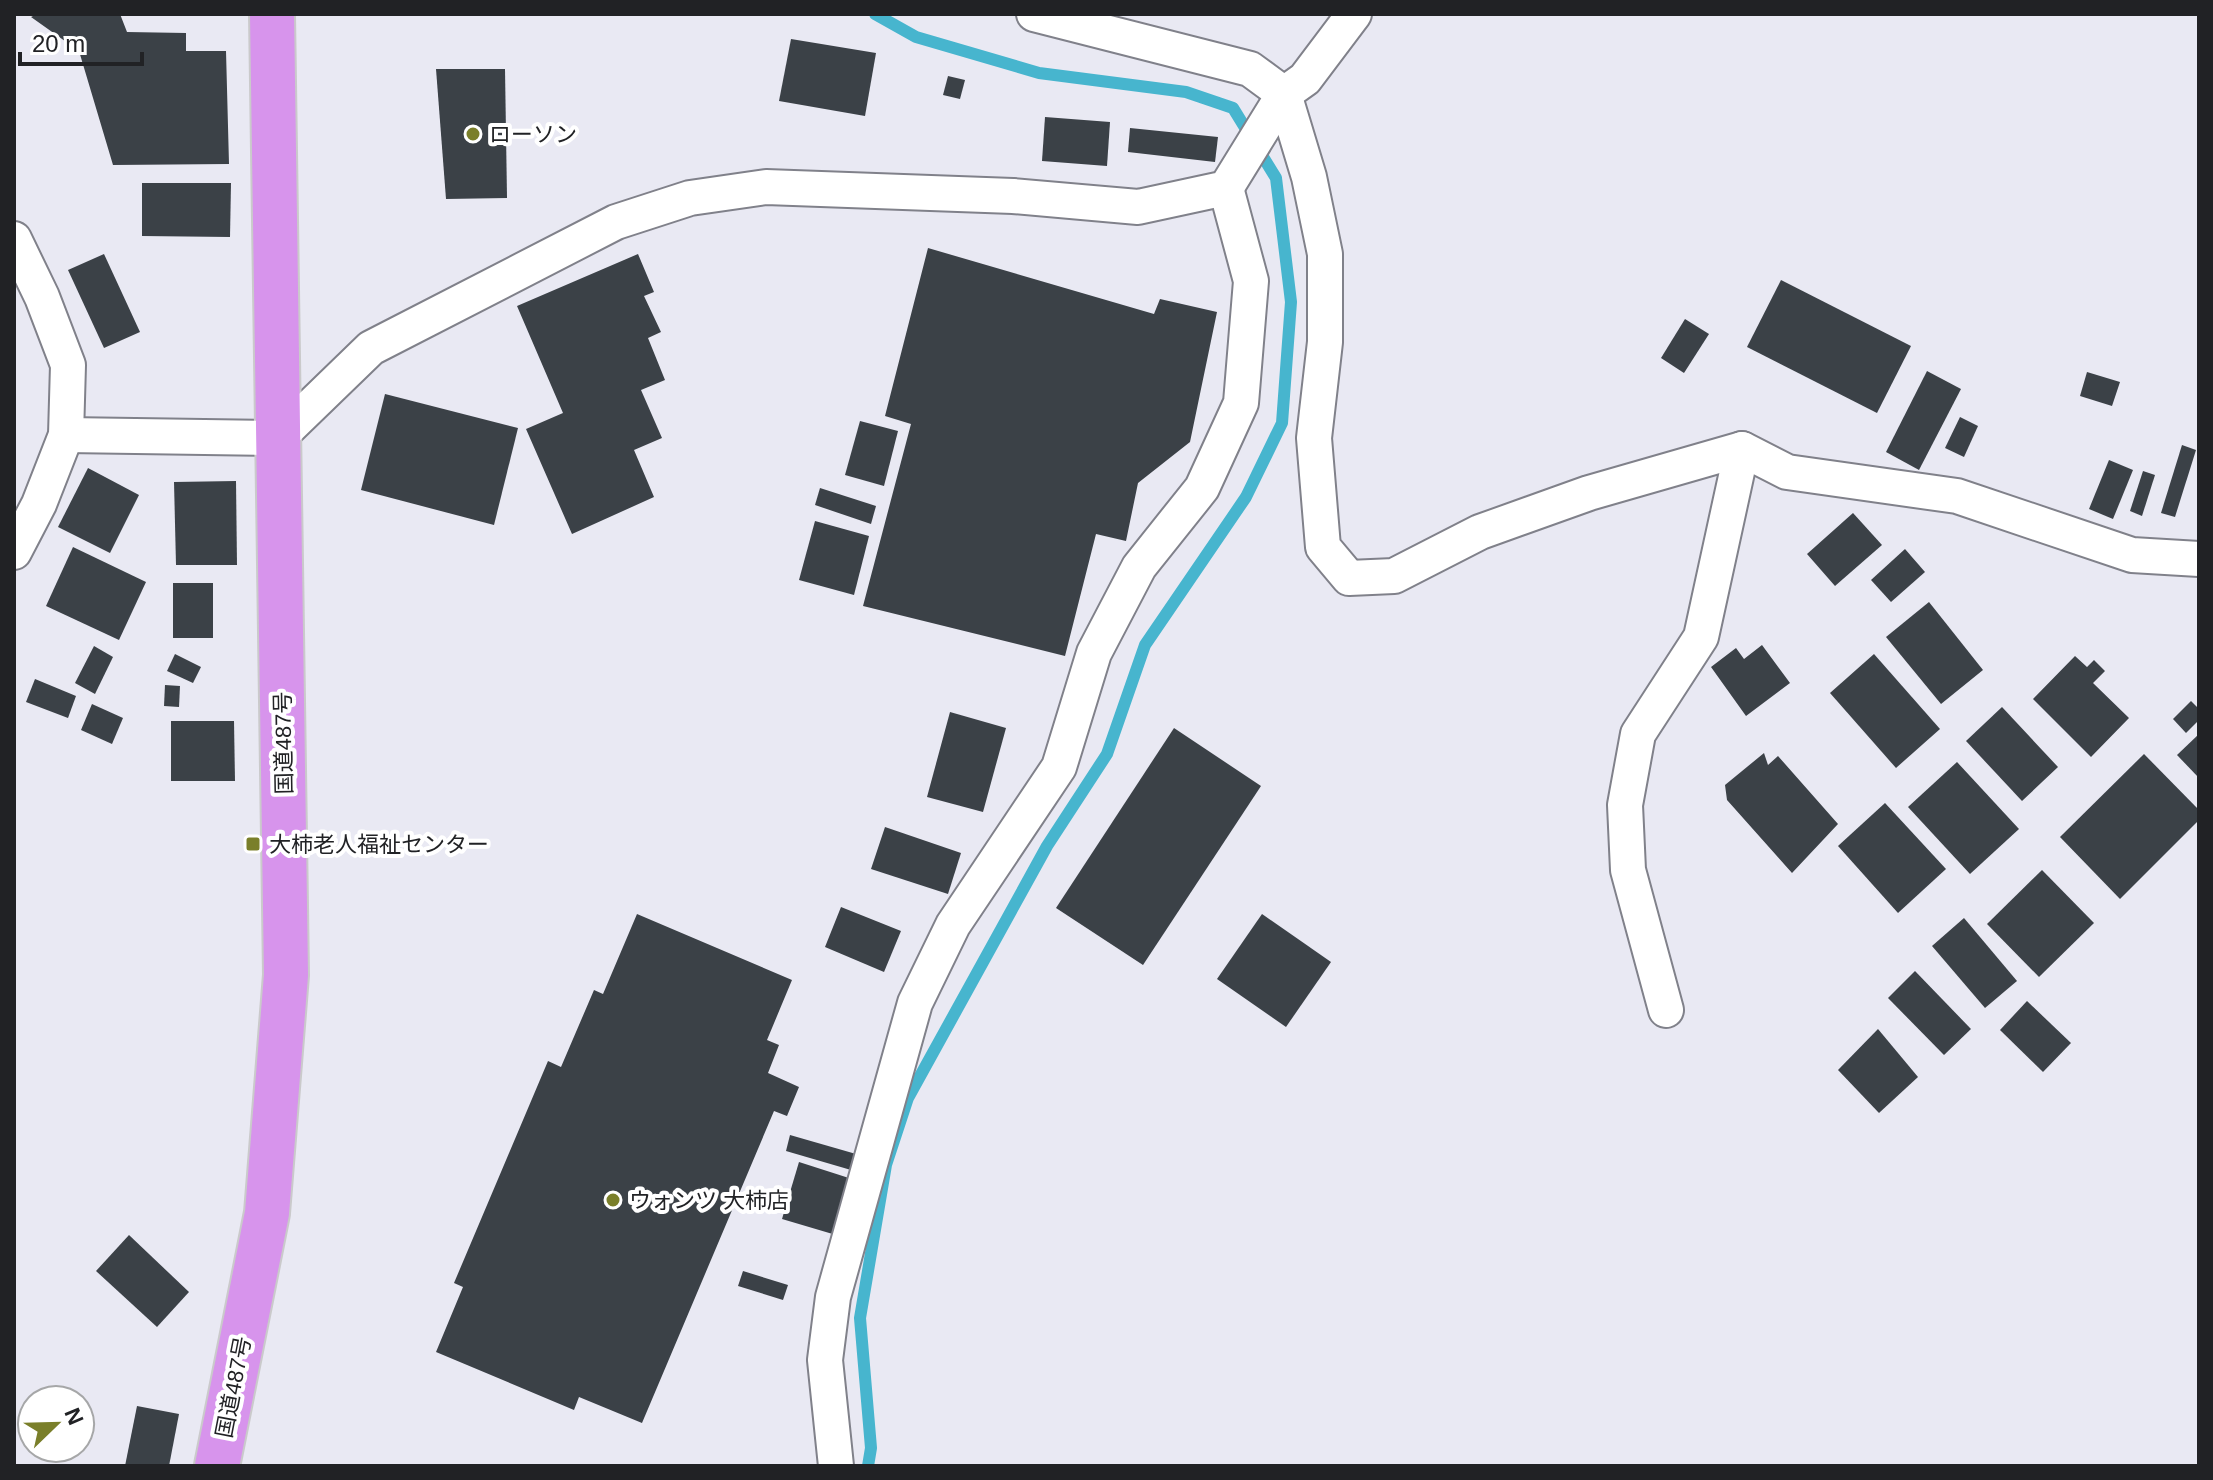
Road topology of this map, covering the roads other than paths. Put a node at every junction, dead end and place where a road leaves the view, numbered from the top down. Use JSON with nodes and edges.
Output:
{"nodes":[{"id":1,"x":272,"y":14,"type":"edge"},
{"id":2,"x":1034,"y":14,"type":"edge"},
{"id":3,"x":1354,"y":14,"type":"edge"},
{"id":4,"x":1284,"y":94,"type":"junction"},
{"id":5,"x":1226,"y":188,"type":"junction"},
{"id":6,"x":14,"y":239,"type":"edge"},
{"id":7,"x":66,"y":435,"type":"junction"},
{"id":8,"x":278,"y":438,"type":"junction"},
{"id":9,"x":1742,"y":449,"type":"junction"},
{"id":10,"x":14,"y":552,"type":"edge"},
{"id":11,"x":2199,"y":559,"type":"edge"},
{"id":12,"x":1666,"y":1010,"type":"dead end"},
{"id":13,"x":217,"y":1466,"type":"edge"},
{"id":14,"x":836,"y":1466,"type":"edge"}],
"edges":[{"from":1,"to":8,"type":"highway","name":"国道487号"},
{"from":2,"to":4,"type":"street"},
{"from":3,"to":4,"type":"street"},
{"from":4,"to":5,"type":"street"},
{"from":4,"to":9,"type":"street"},
{"from":5,"to":8,"type":"street"},
{"from":5,"to":14,"type":"street"},
{"from":6,"to":7,"type":"street"},
{"from":7,"to":8,"type":"street"},
{"from":7,"to":10,"type":"street"},
{"from":8,"to":13,"type":"highway","name":"国道487号"},
{"from":9,"to":11,"type":"street"},
{"from":9,"to":12,"type":"street"}]}
